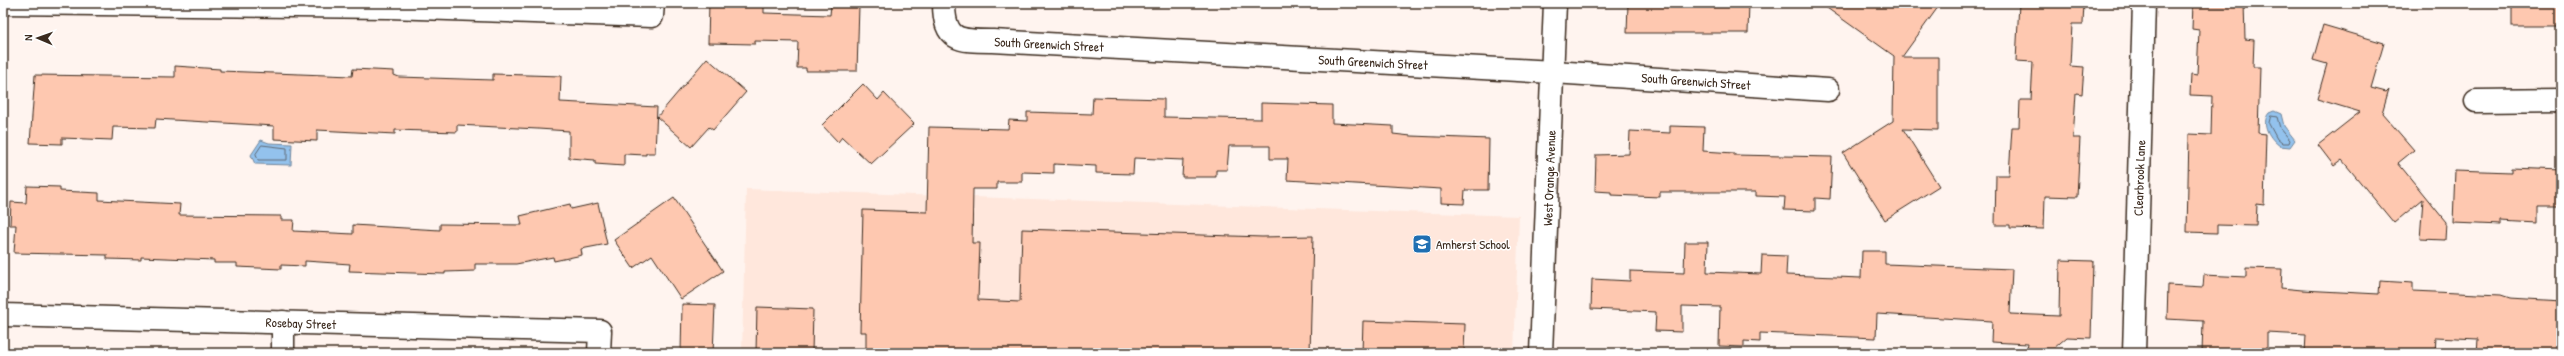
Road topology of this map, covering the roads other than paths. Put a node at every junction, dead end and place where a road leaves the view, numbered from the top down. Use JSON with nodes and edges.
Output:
{"nodes":[{"id":1,"x":3,"y":3,"type":"edge"},
{"id":2,"x":944,"y":3,"type":"edge"},
{"id":3,"x":1556,"y":3,"type":"edge"},
{"id":4,"x":2144,"y":3,"type":"edge"},
{"id":5,"x":389,"y":5,"type":"edge"},
{"id":6,"x":652,"y":9,"type":"edge"},
{"id":7,"x":1553,"y":72,"type":"junction"},
{"id":8,"x":1828,"y":90,"type":"dead end"},
{"id":9,"x":2561,"y":100,"type":"edge"},
{"id":10,"x":2476,"y":101,"type":"dead end"},
{"id":11,"x":3,"y":315,"type":"edge"},
{"id":12,"x":283,"y":322,"type":"junction"},
{"id":13,"x":283,"y":353,"type":"edge"},
{"id":14,"x":599,"y":353,"type":"edge"},
{"id":15,"x":1541,"y":353,"type":"edge"},
{"id":16,"x":2134,"y":353,"type":"edge"}],
"edges":[{"from":1,"to":5,"type":"street"},
{"from":2,"to":7,"type":"street","name":"South Greenwich Street"},
{"from":3,"to":7,"type":"street","name":"West Orange Avenue"},
{"from":4,"to":16,"type":"street","name":"Clearbrook Lane"},
{"from":5,"to":6,"type":"street"},
{"from":7,"to":8,"type":"street","name":"South Greenwich Street"},
{"from":7,"to":15,"type":"street","name":"West Orange Avenue"},
{"from":9,"to":10,"type":"street"},
{"from":11,"to":12,"type":"street","name":"Rosebay Street"},
{"from":12,"to":13,"type":"street"},
{"from":12,"to":14,"type":"street","name":"Rosebay Street"}]}
